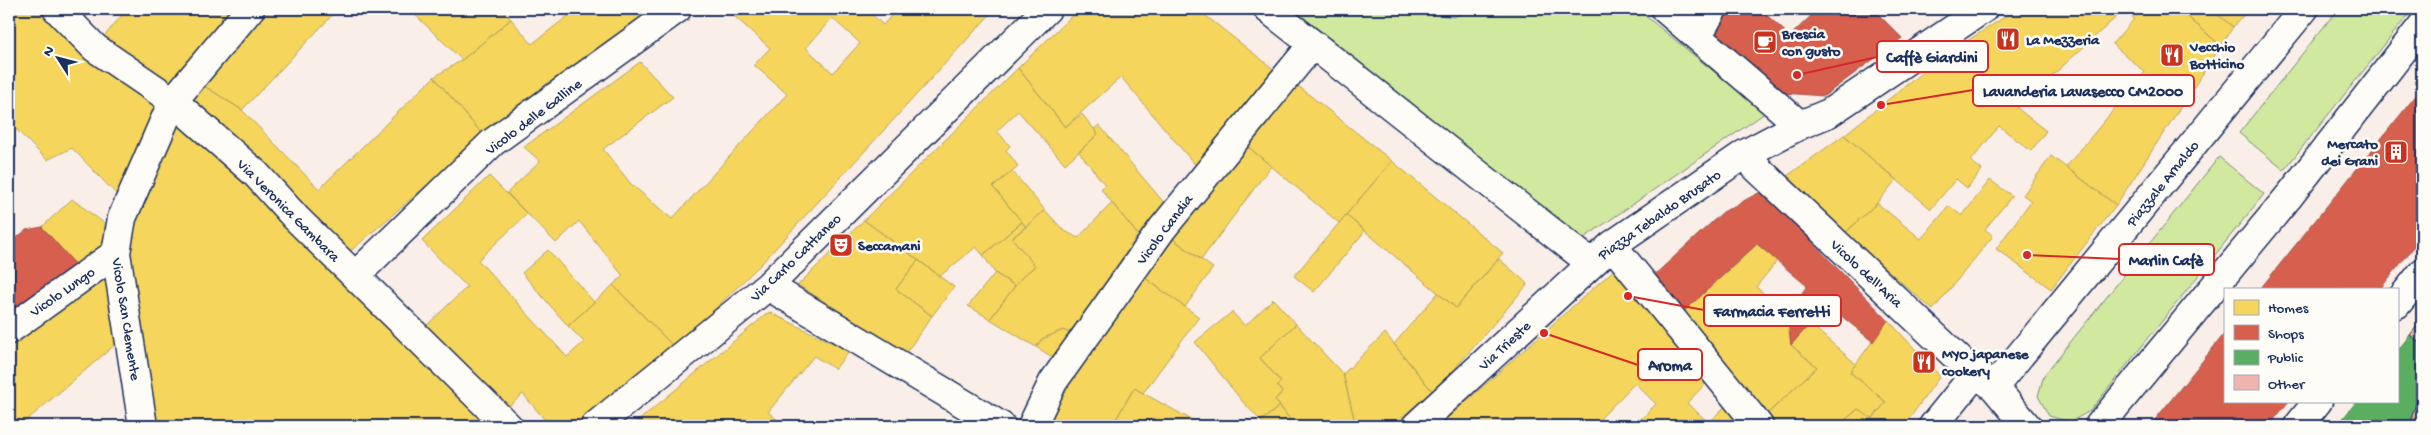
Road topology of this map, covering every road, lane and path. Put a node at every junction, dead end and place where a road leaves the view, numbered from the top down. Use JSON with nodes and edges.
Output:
{"nodes":[{"id":1,"x":57,"y":9,"type":"edge"},
{"id":2,"x":250,"y":9,"type":"edge"},
{"id":3,"x":677,"y":9,"type":"edge"},
{"id":4,"x":1047,"y":9,"type":"edge"},
{"id":5,"x":1268,"y":9,"type":"edge"},
{"id":6,"x":1665,"y":9,"type":"edge"},
{"id":7,"x":1713,"y":9,"type":"edge"},
{"id":8,"x":1983,"y":9,"type":"edge"},
{"id":9,"x":2304,"y":9,"type":"edge"},
{"id":10,"x":2422,"y":26,"type":"edge"},
{"id":11,"x":1698,"y":35,"type":"junction"},
{"id":12,"x":1313,"y":44,"type":"junction"},
{"id":13,"x":173,"y":101,"type":"junction"},
{"id":14,"x":1800,"y":125,"type":"junction"},
{"id":15,"x":1743,"y":155,"type":"junction"},
{"id":16,"x":1612,"y":245,"type":"junction"},
{"id":17,"x":116,"y":253,"type":"junction"},
{"id":18,"x":1591,"y":263,"type":"junction"},
{"id":19,"x":2422,"y":274,"type":"edge"},
{"id":20,"x":355,"y":276,"type":"junction"},
{"id":21,"x":768,"y":286,"type":"junction"},
{"id":22,"x":2398,"y":303,"type":"edge"},
{"id":23,"x":9,"y":330,"type":"edge"},
{"id":24,"x":1985,"y":381,"type":"junction"},
{"id":25,"x":2317,"y":402,"type":"edge"},
{"id":26,"x":1939,"y":418,"type":"edge"},
{"id":27,"x":1424,"y":424,"type":"edge"},
{"id":28,"x":143,"y":426,"type":"edge"},
{"id":29,"x":508,"y":426,"type":"edge"},
{"id":30,"x":595,"y":426,"type":"edge"},
{"id":31,"x":1001,"y":426,"type":"edge"},
{"id":32,"x":1032,"y":426,"type":"edge"},
{"id":33,"x":1759,"y":426,"type":"edge"},
{"id":34,"x":2027,"y":426,"type":"edge"},
{"id":35,"x":2099,"y":426,"type":"edge"},
{"id":36,"x":2298,"y":426,"type":"edge"}],
"edges":[{"from":1,"to":13,"type":"street","name":"Via Veronica Gambara"},
{"from":2,"to":13,"type":"street","name":"Vicolo San Clemente"},
{"from":3,"to":20,"type":"street","name":"Vicolo delle Galline"},
{"from":4,"to":21,"type":"street","name":"Via Carlo Cattaneo"},
{"from":5,"to":12,"type":"street","name":"Piazza Tebaldo Brusato"},
{"from":6,"to":11,"type":"street"},
{"from":7,"to":11,"type":"street"},
{"from":8,"to":14,"type":"street"},
{"from":9,"to":24,"type":"street","name":"Piazzale Arnaldo"},
{"from":10,"to":35,"type":"street"},
{"from":11,"to":14,"type":"street"},
{"from":12,"to":18,"type":"street","name":"Piazza Tebaldo Brusato"},
{"from":12,"to":32,"type":"street","name":"Vicolo Candia"},
{"from":13,"to":17,"type":"street","name":"Vicolo San Clemente"},
{"from":13,"to":20,"type":"street","name":"Via Veronica Gambara"},
{"from":14,"to":15,"type":"street","name":"Piazza Tebaldo Brusato"},
{"from":15,"to":16,"type":"street","name":"Piazza Tebaldo Brusato"},
{"from":15,"to":24,"type":"street","name":"Vicolo dell'Aria"},
{"from":16,"to":18,"type":"street","name":"Piazza Tebaldo Brusato"},
{"from":16,"to":33,"type":"street"},
{"from":17,"to":23,"type":"street","name":"Vicolo Lungo"},
{"from":17,"to":28,"type":"street","name":"Vicolo San Clemente"},
{"from":18,"to":27,"type":"street","name":"Via Trieste"},
{"from":19,"to":22,"type":"street"},
{"from":20,"to":29,"type":"street","name":"Via Veronica Gambara"},
{"from":21,"to":30,"type":"street","name":"Via Carlo Cattaneo"},
{"from":21,"to":31,"type":"street"},
{"from":24,"to":26,"type":"street","name":"Piazzale Arnaldo"},
{"from":24,"to":34,"type":"street"},
{"from":25,"to":36,"type":"street"}]}
